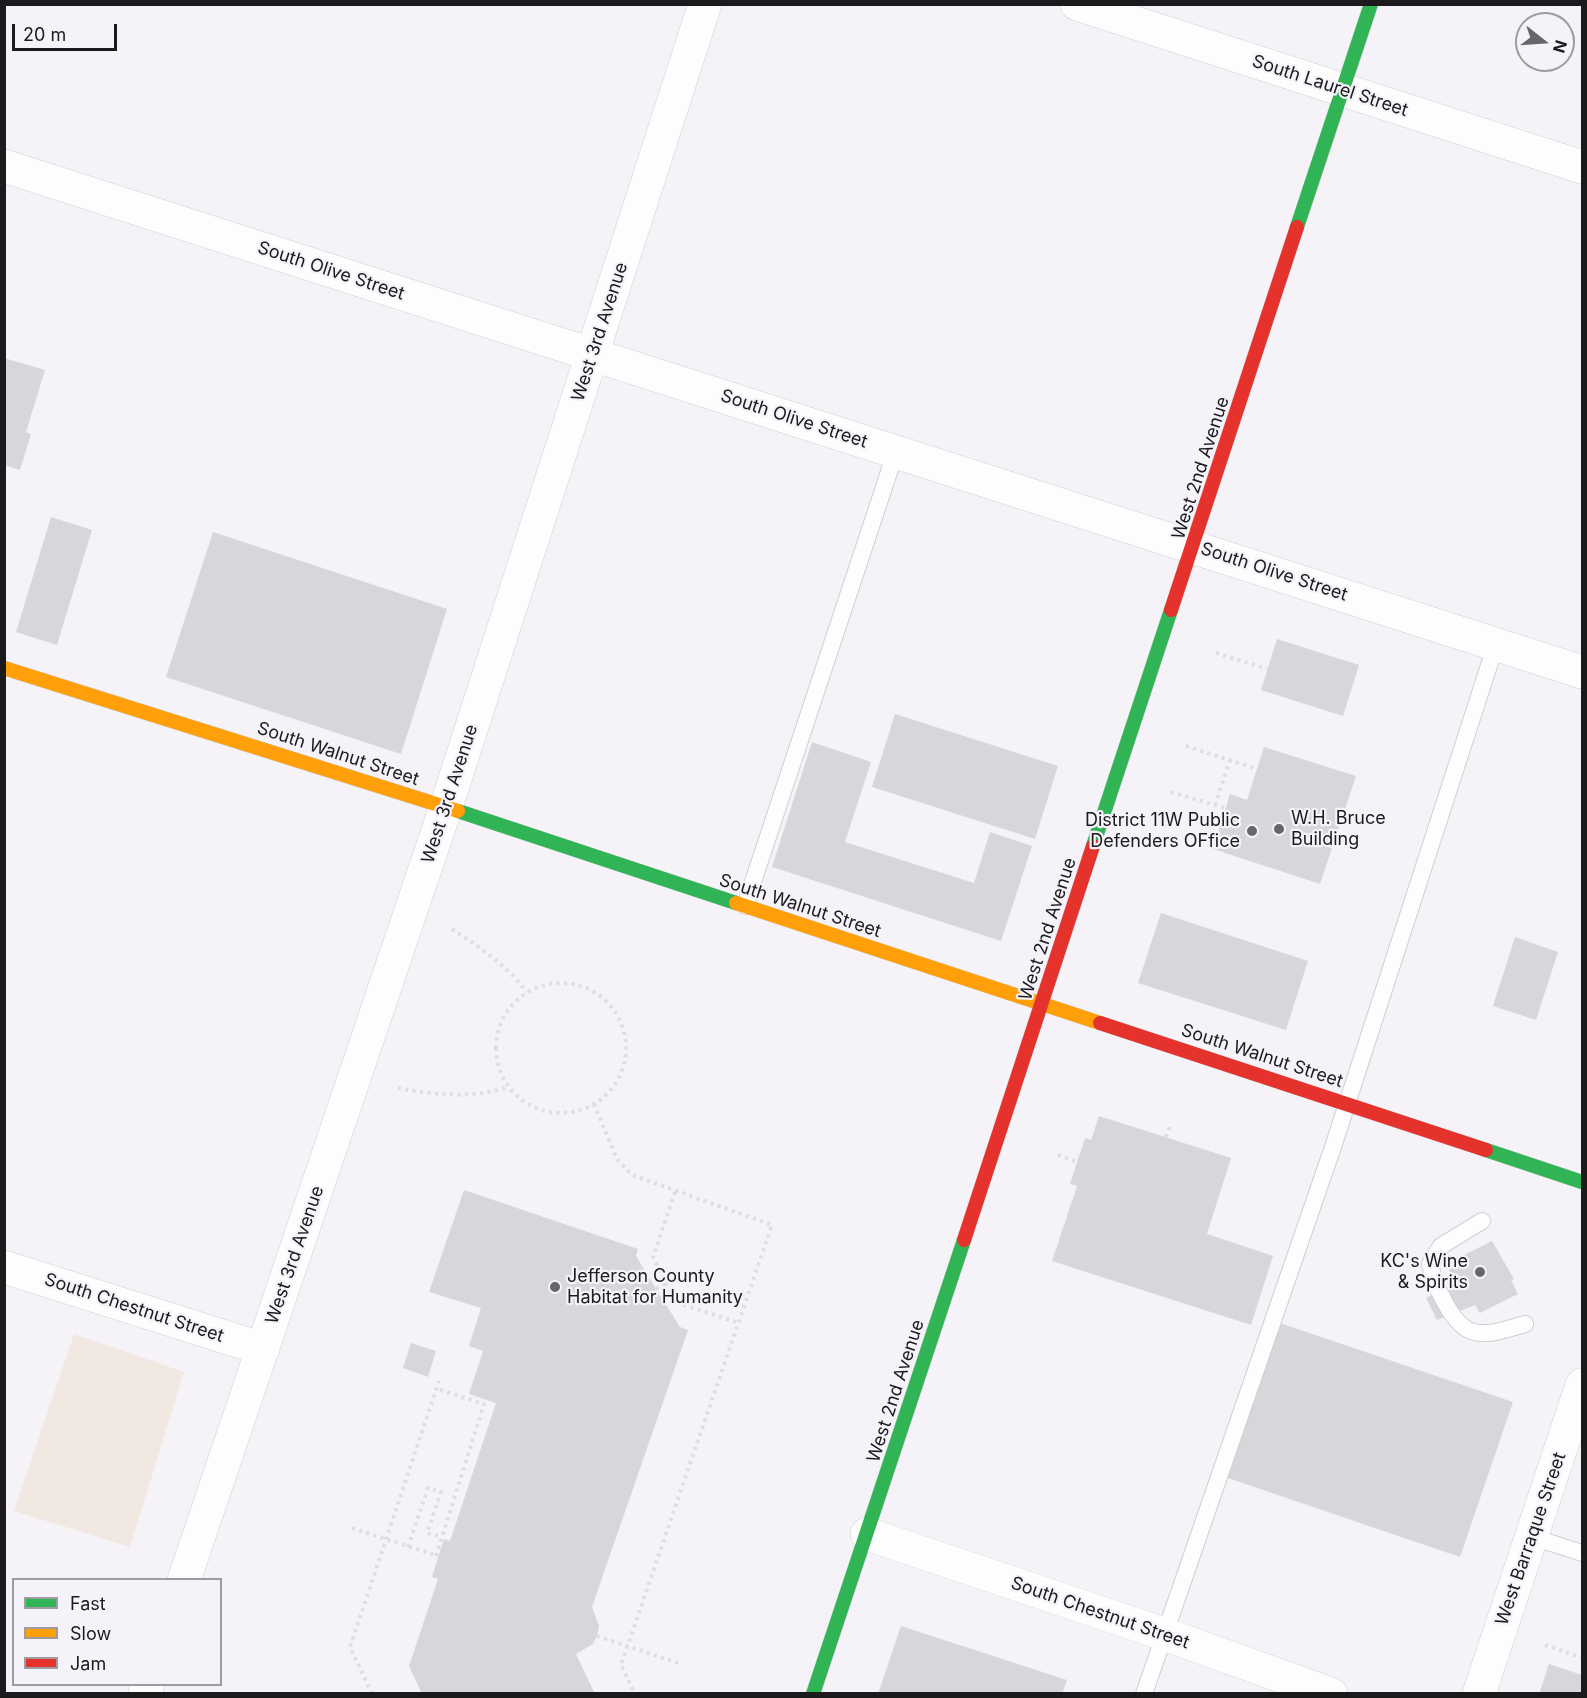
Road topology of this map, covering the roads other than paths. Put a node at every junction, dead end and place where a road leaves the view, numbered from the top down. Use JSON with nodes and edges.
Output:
{"nodes":[{"id":1,"x":705,"y":4,"type":"edge"},
{"id":2,"x":1077,"y":4,"type":"edge"},
{"id":3,"x":1371,"y":4,"type":"edge"},
{"id":4,"x":1344,"y":90,"type":"junction"},
{"id":5,"x":4,"y":166,"type":"edge"},
{"id":6,"x":1582,"y":167,"type":"edge"},
{"id":7,"x":593,"y":355,"type":"junction"},
{"id":8,"x":896,"y":451,"type":"junction"},
{"id":9,"x":1194,"y":546,"type":"junction"},
{"id":10,"x":1496,"y":644,"type":"junction"},
{"id":11,"x":4,"y":668,"type":"edge"},
{"id":12,"x":1582,"y":672,"type":"edge"},
{"id":13,"x":446,"y":807,"type":"junction"},
{"id":14,"x":745,"y":906,"type":"junction"},
{"id":15,"x":1042,"y":1005,"type":"junction"},
{"id":16,"x":1348,"y":1103,"type":"junction"},
{"id":17,"x":1582,"y":1182,"type":"edge"},
{"id":18,"x":1482,"y":1221,"type":"dead end"},
{"id":19,"x":4,"y":1267,"type":"edge"},
{"id":20,"x":1525,"y":1324,"type":"dead end"},
{"id":21,"x":263,"y":1349,"type":"junction"},
{"id":22,"x":1582,"y":1385,"type":"edge"},
{"id":23,"x":867,"y":1534,"type":"junction"},
{"id":24,"x":1533,"y":1537,"type":"junction"},
{"id":25,"x":1582,"y":1553,"type":"edge"},
{"id":26,"x":185,"y":1578,"type":"edge"},
{"id":27,"x":1164,"y":1634,"type":"junction"},
{"id":28,"x":813,"y":1694,"type":"edge"},
{"id":29,"x":1144,"y":1694,"type":"edge"},
{"id":30,"x":1331,"y":1694,"type":"edge"},
{"id":31,"x":1479,"y":1694,"type":"edge"}],
"edges":[{"from":1,"to":7,"type":"street","name":"West 3rd Avenue"},
{"from":2,"to":4,"type":"street","name":"South Laurel Street"},
{"from":3,"to":4,"type":"street","name":"West 2nd Avenue"},
{"from":4,"to":6,"type":"street","name":"South Laurel Street"},
{"from":4,"to":9,"type":"street","name":"West 2nd Avenue"},
{"from":5,"to":7,"type":"street","name":"South Olive Street"},
{"from":7,"to":8,"type":"street","name":"South Olive Street"},
{"from":7,"to":13,"type":"street","name":"West 3rd Avenue"},
{"from":8,"to":9,"type":"street","name":"South Olive Street"},
{"from":8,"to":14,"type":"lane"},
{"from":9,"to":10,"type":"street","name":"South Olive Street"},
{"from":9,"to":15,"type":"street","name":"West 2nd Avenue"},
{"from":10,"to":12,"type":"street","name":"South Olive Street"},
{"from":10,"to":16,"type":"lane"},
{"from":11,"to":13,"type":"street","name":"South Walnut Street"},
{"from":13,"to":14,"type":"street","name":"South Walnut Street"},
{"from":13,"to":21,"type":"street","name":"West 3rd Avenue"},
{"from":14,"to":15,"type":"street","name":"South Walnut Street"},
{"from":15,"to":16,"type":"street","name":"South Walnut Street"},
{"from":15,"to":23,"type":"street","name":"West 2nd Avenue"},
{"from":16,"to":17,"type":"street","name":"South Walnut Street"},
{"from":16,"to":27,"type":"lane"},
{"from":18,"to":20,"type":"lane"},
{"from":19,"to":21,"type":"street","name":"South Chestnut Street"},
{"from":21,"to":26,"type":"street","name":"West 3rd Avenue"},
{"from":22,"to":24,"type":"street","name":"West Barraque Street"},
{"from":23,"to":27,"type":"street","name":"South Chestnut Street"},
{"from":23,"to":28,"type":"street","name":"West 2nd Avenue"},
{"from":24,"to":25,"type":"lane"},
{"from":24,"to":31,"type":"street","name":"West Barraque Street"},
{"from":27,"to":29,"type":"lane"},
{"from":27,"to":30,"type":"street","name":"South Chestnut Street"}]}
